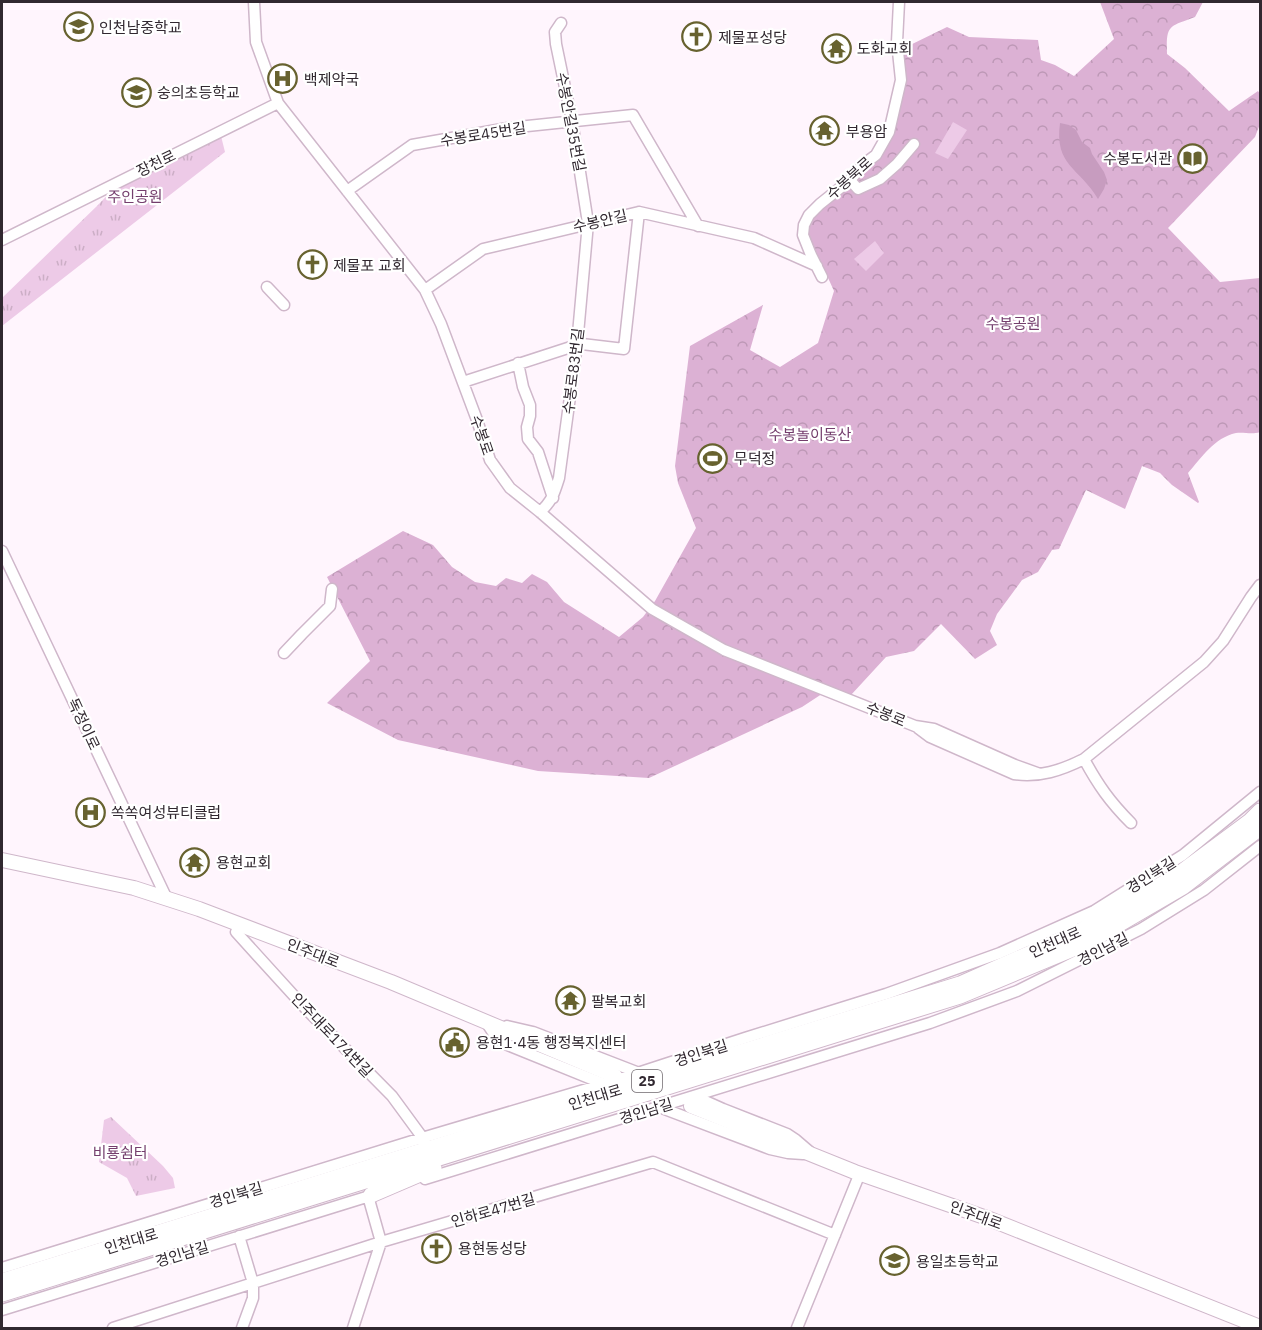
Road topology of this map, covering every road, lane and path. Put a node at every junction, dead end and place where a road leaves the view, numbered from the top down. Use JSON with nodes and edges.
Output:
{"nodes":[{"id":1,"x":254,"y":2,"type":"edge"},
{"id":2,"x":899,"y":2,"type":"edge"},
{"id":3,"x":561,"y":23,"type":"dead end"},
{"id":4,"x":278,"y":103,"type":"junction"},
{"id":5,"x":572,"y":121,"type":"junction"},
{"id":6,"x":914,"y":144,"type":"dead end"},
{"id":7,"x":850,"y":180,"type":"junction"},
{"id":8,"x":348,"y":191,"type":"junction"},
{"id":9,"x":639,"y":212,"type":"junction"},
{"id":10,"x":588,"y":223,"type":"junction"},
{"id":11,"x":698,"y":226,"type":"junction"},
{"id":12,"x":2,"y":240,"type":"edge"},
{"id":13,"x":817,"y":266,"type":"junction"},
{"id":14,"x":822,"y":277,"type":"dead end"},
{"id":15,"x":267,"y":287,"type":"dead end"},
{"id":16,"x":425,"y":290,"type":"junction"},
{"id":17,"x":284,"y":306,"type":"dead end"},
{"id":18,"x":577,"y":345,"type":"junction"},
{"id":19,"x":518,"y":363,"type":"junction"},
{"id":20,"x":463,"y":382,"type":"junction"},
{"id":21,"x":553,"y":498,"type":"junction"},
{"id":22,"x":540,"y":512,"type":"junction"},
{"id":23,"x":2,"y":551,"type":"edge"},
{"id":24,"x":1260,"y":585,"type":"edge"},
{"id":25,"x":332,"y":589,"type":"dead end"},
{"id":26,"x":284,"y":653,"type":"dead end"},
{"id":27,"x":1084,"y":759,"type":"junction"},
{"id":28,"x":1260,"y":792,"type":"edge"},
{"id":29,"x":1260,"y":811,"type":"edge"},
{"id":30,"x":1131,"y":823,"type":"dead end"},
{"id":31,"x":1260,"y":828,"type":"edge"},
{"id":32,"x":1260,"y":846,"type":"edge"},
{"id":33,"x":2,"y":860,"type":"edge"},
{"id":34,"x":166,"y":897,"type":"junction"},
{"id":35,"x":239,"y":929,"type":"junction"},
{"id":36,"x":486,"y":1022,"type":"junction"},
{"id":37,"x":639,"y":1073,"type":"junction"},
{"id":38,"x":610,"y":1080,"type":"junction"},
{"id":39,"x":692,"y":1101,"type":"junction"},
{"id":40,"x":658,"y":1107,"type":"junction"},
{"id":41,"x":423,"y":1139,"type":"junction"},
{"id":42,"x":458,"y":1152,"type":"junction"},
{"id":43,"x":812,"y":1154,"type":"junction"},
{"id":44,"x":860,"y":1173,"type":"junction"},
{"id":45,"x":369,"y":1196,"type":"junction"},
{"id":46,"x":835,"y":1235,"type":"junction"},
{"id":47,"x":239,"y":1236,"type":"junction"},
{"id":48,"x":381,"y":1242,"type":"junction"},
{"id":49,"x":2,"y":1268,"type":"edge"},
{"id":50,"x":2,"y":1281,"type":"edge"},
{"id":51,"x":253,"y":1284,"type":"junction"},
{"id":52,"x":2,"y":1294,"type":"edge"},
{"id":53,"x":2,"y":1310,"type":"edge"},
{"id":54,"x":1258,"y":1325,"type":"edge"},
{"id":55,"x":113,"y":1329,"type":"edge"},
{"id":56,"x":242,"y":1329,"type":"edge"},
{"id":57,"x":353,"y":1329,"type":"edge"},
{"id":58,"x":797,"y":1329,"type":"edge"}],
"edges":[{"from":1,"to":4,"type":"street","name":"수봉로"},
{"from":2,"to":7,"type":"street","name":"수봉북로"},
{"from":3,"to":5,"type":"street","name":"수봉안길35번길"},
{"from":4,"to":8,"type":"street","name":"수봉로"},
{"from":4,"to":12,"type":"street","name":"장천로"},
{"from":5,"to":8,"type":"street","name":"수봉로45번길"},
{"from":5,"to":10,"type":"street","name":"수봉안길35번길"},
{"from":5,"to":11,"type":"street","name":"수봉로45번길"},
{"from":6,"to":7,"type":"street"},
{"from":7,"to":13,"type":"street","name":"수봉북로"},
{"from":8,"to":16,"type":"street","name":"수봉로"},
{"from":9,"to":10,"type":"street","name":"수봉안길"},
{"from":9,"to":11,"type":"street","name":"수봉안길"},
{"from":9,"to":18,"type":"street"},
{"from":10,"to":16,"type":"street","name":"수봉안길"},
{"from":10,"to":18,"type":"street","name":"수봉로83번길"},
{"from":11,"to":13,"type":"street","name":"수봉안길"},
{"from":13,"to":14,"type":"street","name":"수봉북로"},
{"from":15,"to":17,"type":"street"},
{"from":16,"to":20,"type":"street","name":"수봉로"},
{"from":18,"to":19,"type":"street"},
{"from":18,"to":21,"type":"street","name":"수봉로83번길"},
{"from":19,"to":20,"type":"street"},
{"from":19,"to":21,"type":"street"},
{"from":20,"to":22,"type":"street","name":"수봉로"},
{"from":21,"to":22,"type":"street","name":"수봉로83번길"},
{"from":22,"to":27,"type":"street","name":"수봉로"},
{"from":23,"to":34,"type":"street","name":"독정이로"},
{"from":24,"to":27,"type":"street","name":"수봉로"},
{"from":25,"to":26,"type":"street"},
{"from":27,"to":30,"type":"street"},
{"from":28,"to":37,"type":"street","name":"경인북길"},
{"from":29,"to":50,"type":"highway","name":"인천대로","number":"25"},
{"from":31,"to":42,"type":"highway","name":"인천대로","number":"25"},
{"from":32,"to":39,"type":"street","name":"경인남길"},
{"from":33,"to":34,"type":"main road","name":"인주대로"},
{"from":34,"to":35,"type":"main road","name":"인주대로"},
{"from":35,"to":36,"type":"main road","name":"인주대로"},
{"from":35,"to":41,"type":"street","name":"인주대로174번길"},
{"from":36,"to":37,"type":"street"},
{"from":36,"to":38,"type":"main road","name":"인주대로"},
{"from":37,"to":38,"type":"street","name":"경인북길"},
{"from":38,"to":41,"type":"street","name":"경인북길"},
{"from":39,"to":40,"type":"street","name":"경인남길"},
{"from":39,"to":43,"type":"main road","name":"인주대로"},
{"from":40,"to":43,"type":"street"},
{"from":40,"to":45,"type":"street","name":"경인남길"},
{"from":41,"to":49,"type":"street","name":"경인북길"},
{"from":42,"to":45,"type":"highway"},
{"from":42,"to":52,"type":"highway","name":"인천대로","number":"25"},
{"from":43,"to":44,"type":"main road","name":"인주대로"},
{"from":44,"to":46,"type":"street"},
{"from":44,"to":54,"type":"main road","name":"인주대로"},
{"from":45,"to":47,"type":"street","name":"경인남길"},
{"from":45,"to":48,"type":"street"},
{"from":46,"to":48,"type":"street","name":"인하로47번길"},
{"from":46,"to":58,"type":"street"},
{"from":47,"to":51,"type":"street"},
{"from":47,"to":53,"type":"street","name":"경인남길"},
{"from":48,"to":51,"type":"street","name":"인하로47번길"},
{"from":48,"to":57,"type":"street"},
{"from":51,"to":55,"type":"street","name":"인하로47번길"},
{"from":51,"to":56,"type":"street"}]}
